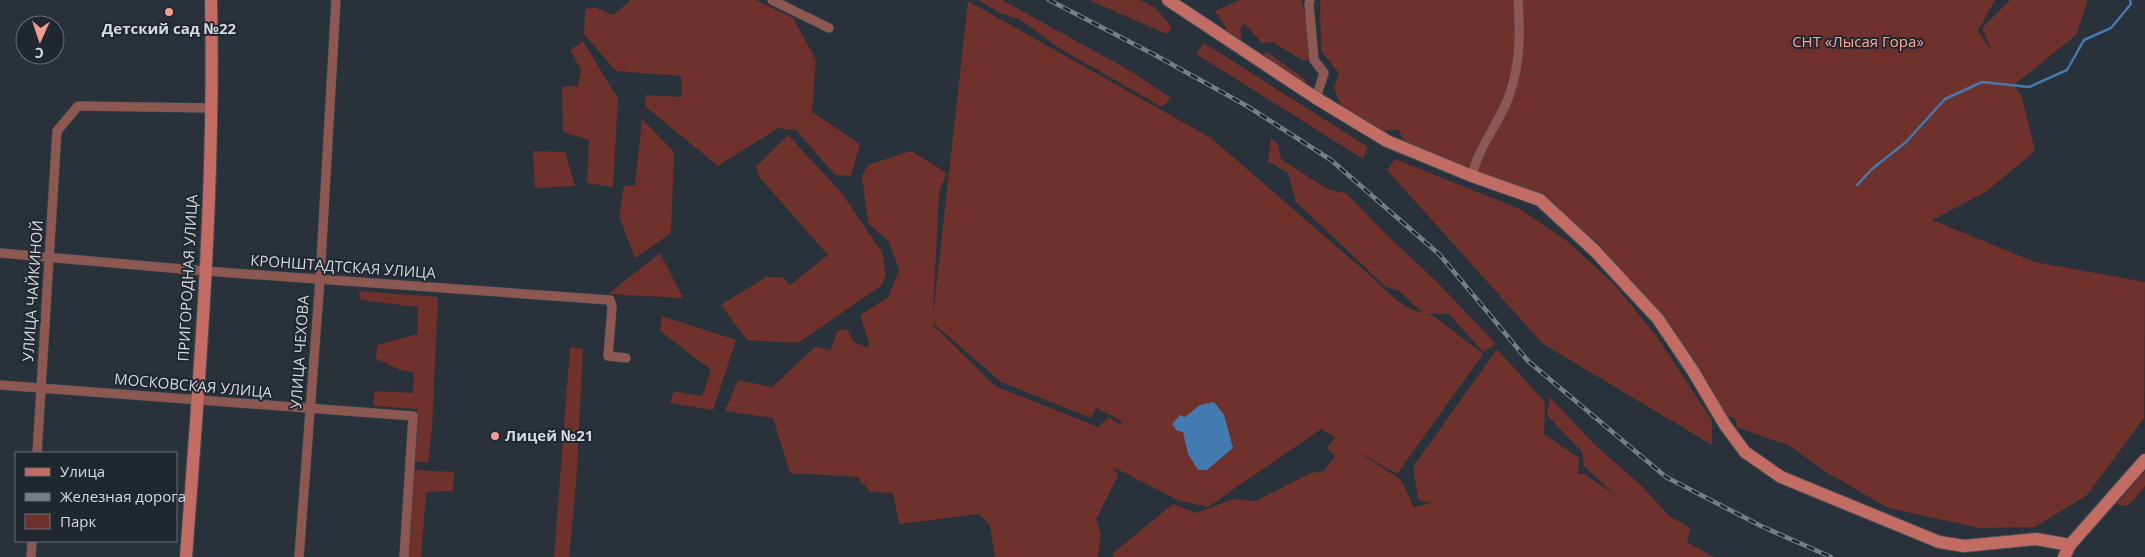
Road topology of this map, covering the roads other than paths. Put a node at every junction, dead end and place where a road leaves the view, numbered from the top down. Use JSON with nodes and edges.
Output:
{"nodes":[{"id":1,"x":211,"y":0,"type":"edge"},
{"id":2,"x":336,"y":0,"type":"edge"},
{"id":3,"x":772,"y":0,"type":"edge"},
{"id":4,"x":1168,"y":0,"type":"edge"},
{"id":5,"x":1310,"y":0,"type":"edge"},
{"id":6,"x":1518,"y":0,"type":"edge"},
{"id":7,"x":829,"y":28,"type":"dead end"},
{"id":8,"x":1316,"y":98,"type":"junction"},
{"id":9,"x":212,"y":108,"type":"junction"},
{"id":10,"x":1472,"y":176,"type":"junction"},
{"id":11,"x":0,"y":253,"type":"edge"},
{"id":12,"x":49,"y":257,"type":"junction"},
{"id":13,"x":206,"y":271,"type":"junction"},
{"id":14,"x":320,"y":280,"type":"junction"},
{"id":15,"x":626,"y":358,"type":"dead end"},
{"id":16,"x":0,"y":385,"type":"edge"},
{"id":17,"x":40,"y":387,"type":"junction"},
{"id":18,"x":198,"y":400,"type":"junction"},
{"id":19,"x":310,"y":410,"type":"junction"},
{"id":20,"x":37,"y":452,"type":"edge"},
{"id":21,"x":2145,"y":460,"type":"edge"},
{"id":22,"x":32,"y":542,"type":"edge"},
{"id":23,"x":2070,"y":545,"type":"junction"},
{"id":24,"x":31,"y":557,"type":"edge"},
{"id":25,"x":186,"y":557,"type":"edge"},
{"id":26,"x":299,"y":557,"type":"edge"},
{"id":27,"x":404,"y":557,"type":"edge"},
{"id":28,"x":2064,"y":557,"type":"edge"}],
"edges":[{"from":1,"to":9,"type":"main road","name":"ПРИГОРОДНАЯ УЛИЦА"},
{"from":2,"to":14,"type":"street","name":"УЛИЦА ЧЕХОВА"},
{"from":3,"to":7,"type":"street"},
{"from":4,"to":8,"type":"main road"},
{"from":5,"to":8,"type":"street"},
{"from":6,"to":10,"type":"street"},
{"from":8,"to":10,"type":"main road"},
{"from":9,"to":12,"type":"street","name":"УЛИЦА ЧАЙКИНОЙ"},
{"from":9,"to":13,"type":"main road","name":"ПРИГОРОДНАЯ УЛИЦА"},
{"from":10,"to":23,"type":"main road"},
{"from":11,"to":12,"type":"street","name":"КРОНШТАДТСКАЯ УЛИЦА"},
{"from":12,"to":13,"type":"street","name":"КРОНШТАДТСКАЯ УЛИЦА"},
{"from":12,"to":17,"type":"street","name":"УЛИЦА ЧАЙКИНОЙ"},
{"from":13,"to":14,"type":"street","name":"КРОНШТАДТСКАЯ УЛИЦА"},
{"from":13,"to":18,"type":"main road","name":"ПРИГОРОДНАЯ УЛИЦА"},
{"from":14,"to":15,"type":"street","name":"КРОНШТАДТСКАЯ УЛИЦА"},
{"from":14,"to":19,"type":"street","name":"УЛИЦА ЧЕХОВА"},
{"from":16,"to":17,"type":"street","name":"МОСКОВСКАЯ УЛИЦА"},
{"from":17,"to":18,"type":"street","name":"МОСКОВСКАЯ УЛИЦА"},
{"from":17,"to":20,"type":"street","name":"УЛИЦА ЧАЙКИНОЙ"},
{"from":18,"to":19,"type":"street","name":"МОСКОВСКАЯ УЛИЦА"},
{"from":18,"to":25,"type":"main road","name":"ПРИГОРОДНАЯ УЛИЦА"},
{"from":19,"to":26,"type":"street","name":"УЛИЦА ЧЕХОВА"},
{"from":19,"to":27,"type":"street","name":"МОСКОВСКАЯ УЛИЦА"},
{"from":21,"to":23,"type":"main road"},
{"from":22,"to":24,"type":"street"},
{"from":23,"to":28,"type":"main road"}]}
